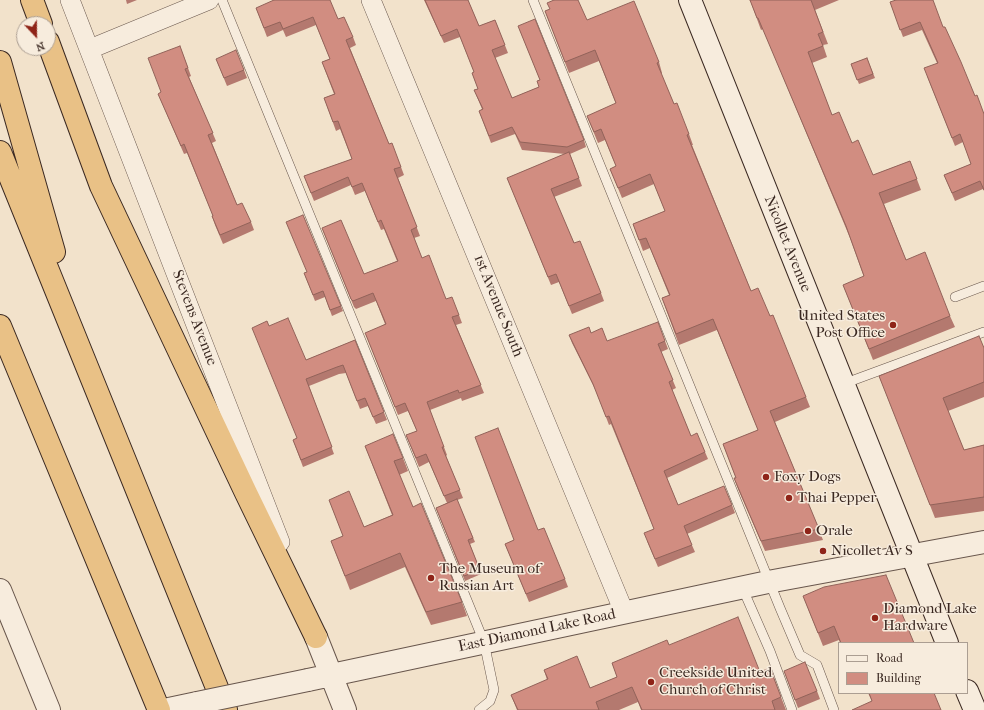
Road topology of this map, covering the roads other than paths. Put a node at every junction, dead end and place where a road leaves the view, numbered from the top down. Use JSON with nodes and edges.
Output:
{"nodes":[{"id":1,"x":32,"y":0,"type":"edge"},
{"id":2,"x":70,"y":0,"type":"edge"},
{"id":3,"x":209,"y":0,"type":"edge"},
{"id":4,"x":222,"y":0,"type":"edge"},
{"id":5,"x":371,"y":0,"type":"edge"},
{"id":6,"x":533,"y":0,"type":"edge"},
{"id":7,"x":690,"y":0,"type":"edge"},
{"id":8,"x":38,"y":16,"type":"edge"},
{"id":9,"x":90,"y":49,"type":"junction"},
{"id":10,"x":53,"y":56,"type":"edge"},
{"id":11,"x":0,"y":62,"type":"edge"},
{"id":12,"x":0,"y":152,"type":"edge"},
{"id":13,"x":984,"y":286,"type":"edge"},
{"id":14,"x":955,"y":297,"type":"dead end"},
{"id":15,"x":0,"y":326,"type":"edge"},
{"id":16,"x":984,"y":332,"type":"edge"},
{"id":17,"x":84,"y":355,"type":"junction"},
{"id":18,"x":843,"y":384,"type":"junction"},
{"id":19,"x":984,"y":542,"type":"edge"},
{"id":20,"x":912,"y":555,"type":"junction"},
{"id":21,"x":768,"y":582,"type":"junction"},
{"id":22,"x":742,"y":587,"type":"junction"},
{"id":23,"x":0,"y":590,"type":"edge"},
{"id":24,"x":624,"y":612,"type":"junction"},
{"id":25,"x":316,"y":636,"type":"junction"},
{"id":26,"x":484,"y":642,"type":"junction"},
{"id":27,"x":947,"y":642,"type":"edge"},
{"id":28,"x":331,"y":675,"type":"junction"},
{"id":29,"x":48,"y":710,"type":"edge"},
{"id":30,"x":158,"y":710,"type":"edge"},
{"id":31,"x":164,"y":710,"type":"edge"},
{"id":32,"x":226,"y":710,"type":"edge"},
{"id":33,"x":345,"y":710,"type":"edge"},
{"id":34,"x":479,"y":710,"type":"edge"},
{"id":35,"x":792,"y":710,"type":"edge"},
{"id":36,"x":834,"y":710,"type":"edge"}],
"edges":[{"from":1,"to":8,"type":"highway"},
{"from":2,"to":9,"type":"street","name":"Stevens Avenue"},
{"from":3,"to":9,"type":"street"},
{"from":4,"to":26,"type":"lane"},
{"from":5,"to":24,"type":"street","name":"1st Avenue South"},
{"from":6,"to":21,"type":"lane"},
{"from":7,"to":18,"type":"street","name":"Nicollet Avenue"},
{"from":9,"to":25,"type":"street","name":"Stevens Avenue"},
{"from":10,"to":25,"type":"highway"},
{"from":11,"to":17,"type":"highway"},
{"from":12,"to":17,"type":"highway"},
{"from":13,"to":14,"type":"lane"},
{"from":15,"to":30,"type":"highway"},
{"from":16,"to":18,"type":"lane"},
{"from":17,"to":32,"type":"highway"},
{"from":18,"to":20,"type":"street","name":"Nicollet Avenue"},
{"from":19,"to":20,"type":"street","name":"East Diamond Lake Road"},
{"from":20,"to":21,"type":"street","name":"East Diamond Lake Road"},
{"from":20,"to":27,"type":"street","name":"Nicollet Avenue"},
{"from":21,"to":22,"type":"street","name":"East Diamond Lake Road"},
{"from":21,"to":36,"type":"lane"},
{"from":22,"to":24,"type":"street","name":"East Diamond Lake Road"},
{"from":22,"to":35,"type":"lane"},
{"from":23,"to":29,"type":"street"},
{"from":24,"to":26,"type":"street","name":"East Diamond Lake Road"},
{"from":25,"to":28,"type":"street"},
{"from":26,"to":28,"type":"street","name":"East Diamond Lake Road"},
{"from":26,"to":34,"type":"lane"},
{"from":28,"to":31,"type":"street","name":"East Diamond Lake Road","bridge":true},
{"from":28,"to":33,"type":"street"}]}
